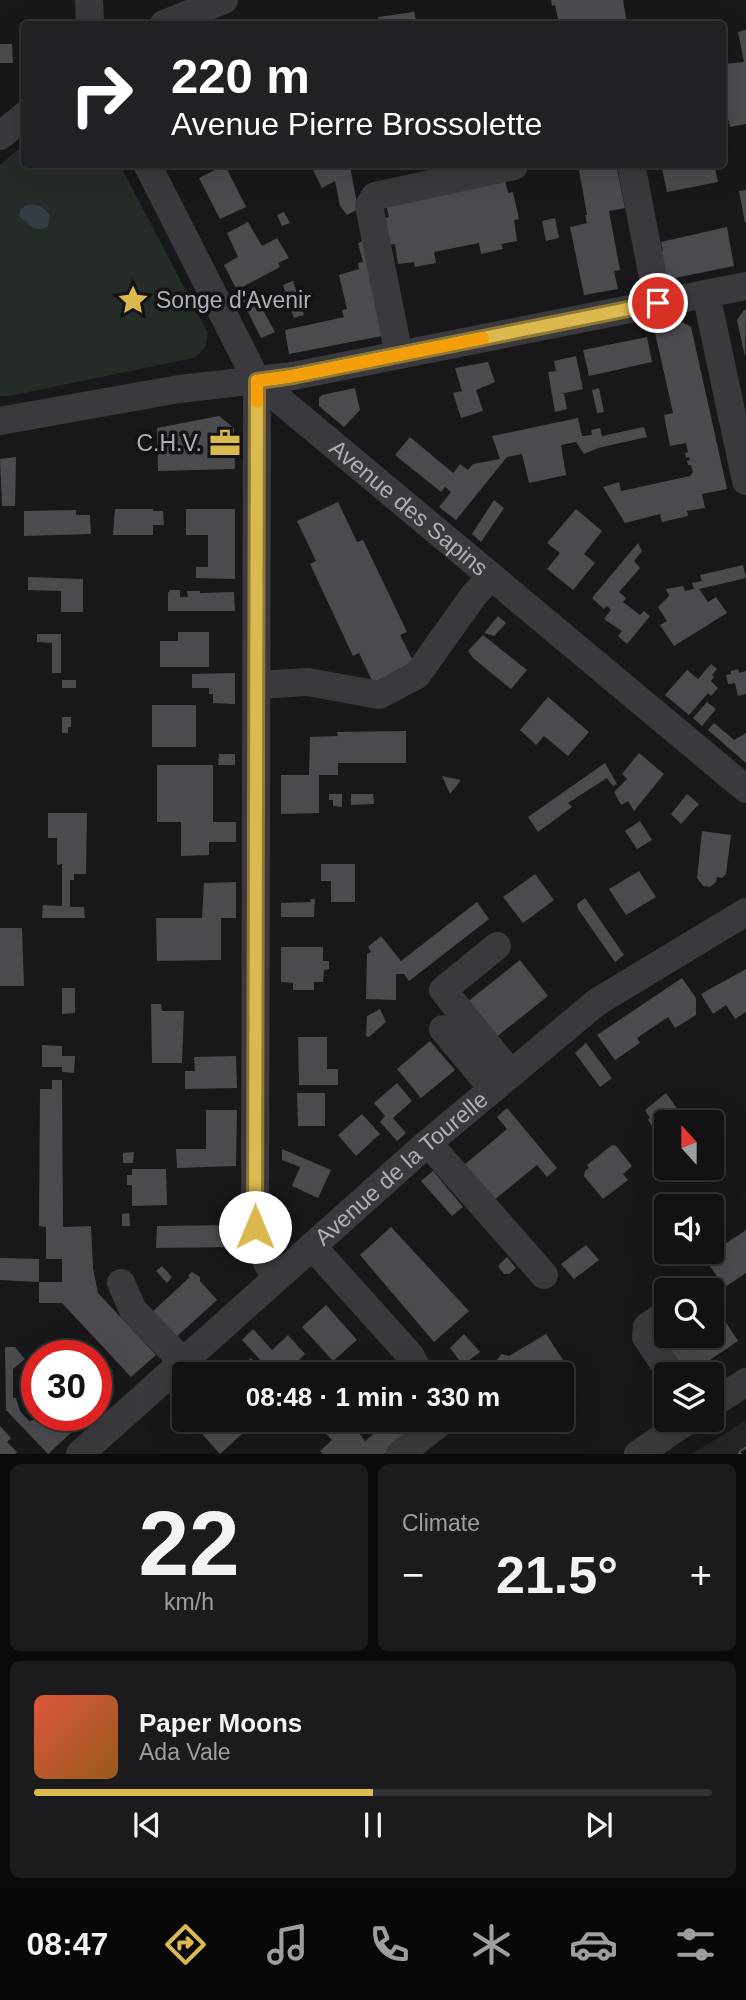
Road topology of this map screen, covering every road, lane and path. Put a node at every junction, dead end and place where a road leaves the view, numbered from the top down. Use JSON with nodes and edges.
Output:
{"nodes":[{"id":1,"x":89,"y":0,"type":"edge"},
{"id":2,"x":224,"y":0,"type":"edge"},
{"id":3,"x":90,"y":21,"type":"edge"},
{"id":4,"x":172,"y":21,"type":"edge"},
{"id":5,"x":21,"y":118,"type":"edge"},
{"id":6,"x":0,"y":136,"type":"edge"},
{"id":7,"x":150,"y":168,"type":"edge"},
{"id":8,"x":505,"y":168,"type":"edge"},
{"id":9,"x":632,"y":168,"type":"edge"},
{"id":10,"x":746,"y":286,"type":"edge"},
{"id":11,"x":706,"y":294,"type":"junction"},
{"id":12,"x":658,"y":303,"type":"junction"},
{"id":13,"x":399,"y":355,"type":"junction"},
{"id":14,"x":257,"y":381,"type":"junction"},
{"id":15,"x":738,"y":409,"type":"edge"},
{"id":16,"x":0,"y":421,"type":"edge"},
{"id":17,"x":746,"y":481,"type":"edge"},
{"id":18,"x":490,"y":577,"type":"junction"},
{"id":19,"x":257,"y":685,"type":"junction"},
{"id":20,"x":746,"y":789,"type":"edge"},
{"id":21,"x":746,"y":912,"type":"edge"},
{"id":22,"x":497,"y":946,"type":"dead end"},
{"id":23,"x":443,"y":1029,"type":"dead end"},
{"id":24,"x":502,"y":1082,"type":"junction"},
{"id":25,"x":428,"y":1143,"type":"junction"},
{"id":26,"x":312,"y":1246,"type":"junction"},
{"id":27,"x":544,"y":1275,"type":"dead end"},
{"id":28,"x":277,"y":1277,"type":"junction"},
{"id":29,"x":121,"y":1283,"type":"dead end"},
{"id":30,"x":654,"y":1322,"type":"edge"},
{"id":31,"x":183,"y":1362,"type":"edge"},
{"id":32,"x":185,"y":1362,"type":"edge"},
{"id":33,"x":413,"y":1362,"type":"edge"},
{"id":34,"x":663,"y":1362,"type":"edge"},
{"id":35,"x":172,"y":1374,"type":"edge"},
{"id":36,"x":746,"y":1382,"type":"edge"},
{"id":37,"x":724,"y":1397,"type":"edge"},
{"id":38,"x":428,"y":1432,"type":"edge"},
{"id":39,"x":671,"y":1432,"type":"edge"},
{"id":40,"x":80,"y":1454,"type":"edge"},
{"id":41,"x":400,"y":1454,"type":"edge"},
{"id":42,"x":638,"y":1454,"type":"edge"}],
"edges":[{"from":1,"to":3,"type":"street"},
{"from":2,"to":4,"type":"street"},
{"from":5,"to":6,"type":"street"},
{"from":7,"to":14,"type":"street","name":"Avenue des Sapins"},
{"from":8,"to":13,"type":"street"},
{"from":9,"to":12,"type":"street"},
{"from":10,"to":11,"type":"street"},
{"from":11,"to":12,"type":"street"},
{"from":11,"to":15,"type":"street"},
{"from":12,"to":13,"type":"street"},
{"from":13,"to":14,"type":"street"},
{"from":14,"to":16,"type":"street"},
{"from":14,"to":18,"type":"street","name":"Avenue des Sapins"},
{"from":14,"to":19,"type":"street"},
{"from":15,"to":17,"type":"street"},
{"from":18,"to":19,"type":"street"},
{"from":18,"to":20,"type":"street","name":"Avenue des Sapins"},
{"from":19,"to":28,"type":"street"},
{"from":21,"to":24,"type":"street","name":"Avenue de la Tourelle"},
{"from":22,"to":24,"type":"street"},
{"from":23,"to":24,"type":"street"},
{"from":24,"to":25,"type":"street","name":"Avenue de la Tourelle"},
{"from":25,"to":26,"type":"street","name":"Avenue de la Tourelle"},
{"from":25,"to":27,"type":"street"},
{"from":26,"to":28,"type":"street","name":"Avenue de la Tourelle"},
{"from":26,"to":33,"type":"street"},
{"from":28,"to":32,"type":"street","name":"Avenue de la Tourelle"},
{"from":29,"to":31,"type":"street"},
{"from":30,"to":34,"type":"street"},
{"from":35,"to":40,"type":"street","name":"Avenue de la Tourelle"},
{"from":36,"to":37,"type":"street"},
{"from":38,"to":41,"type":"street"},
{"from":39,"to":42,"type":"street"}]}
